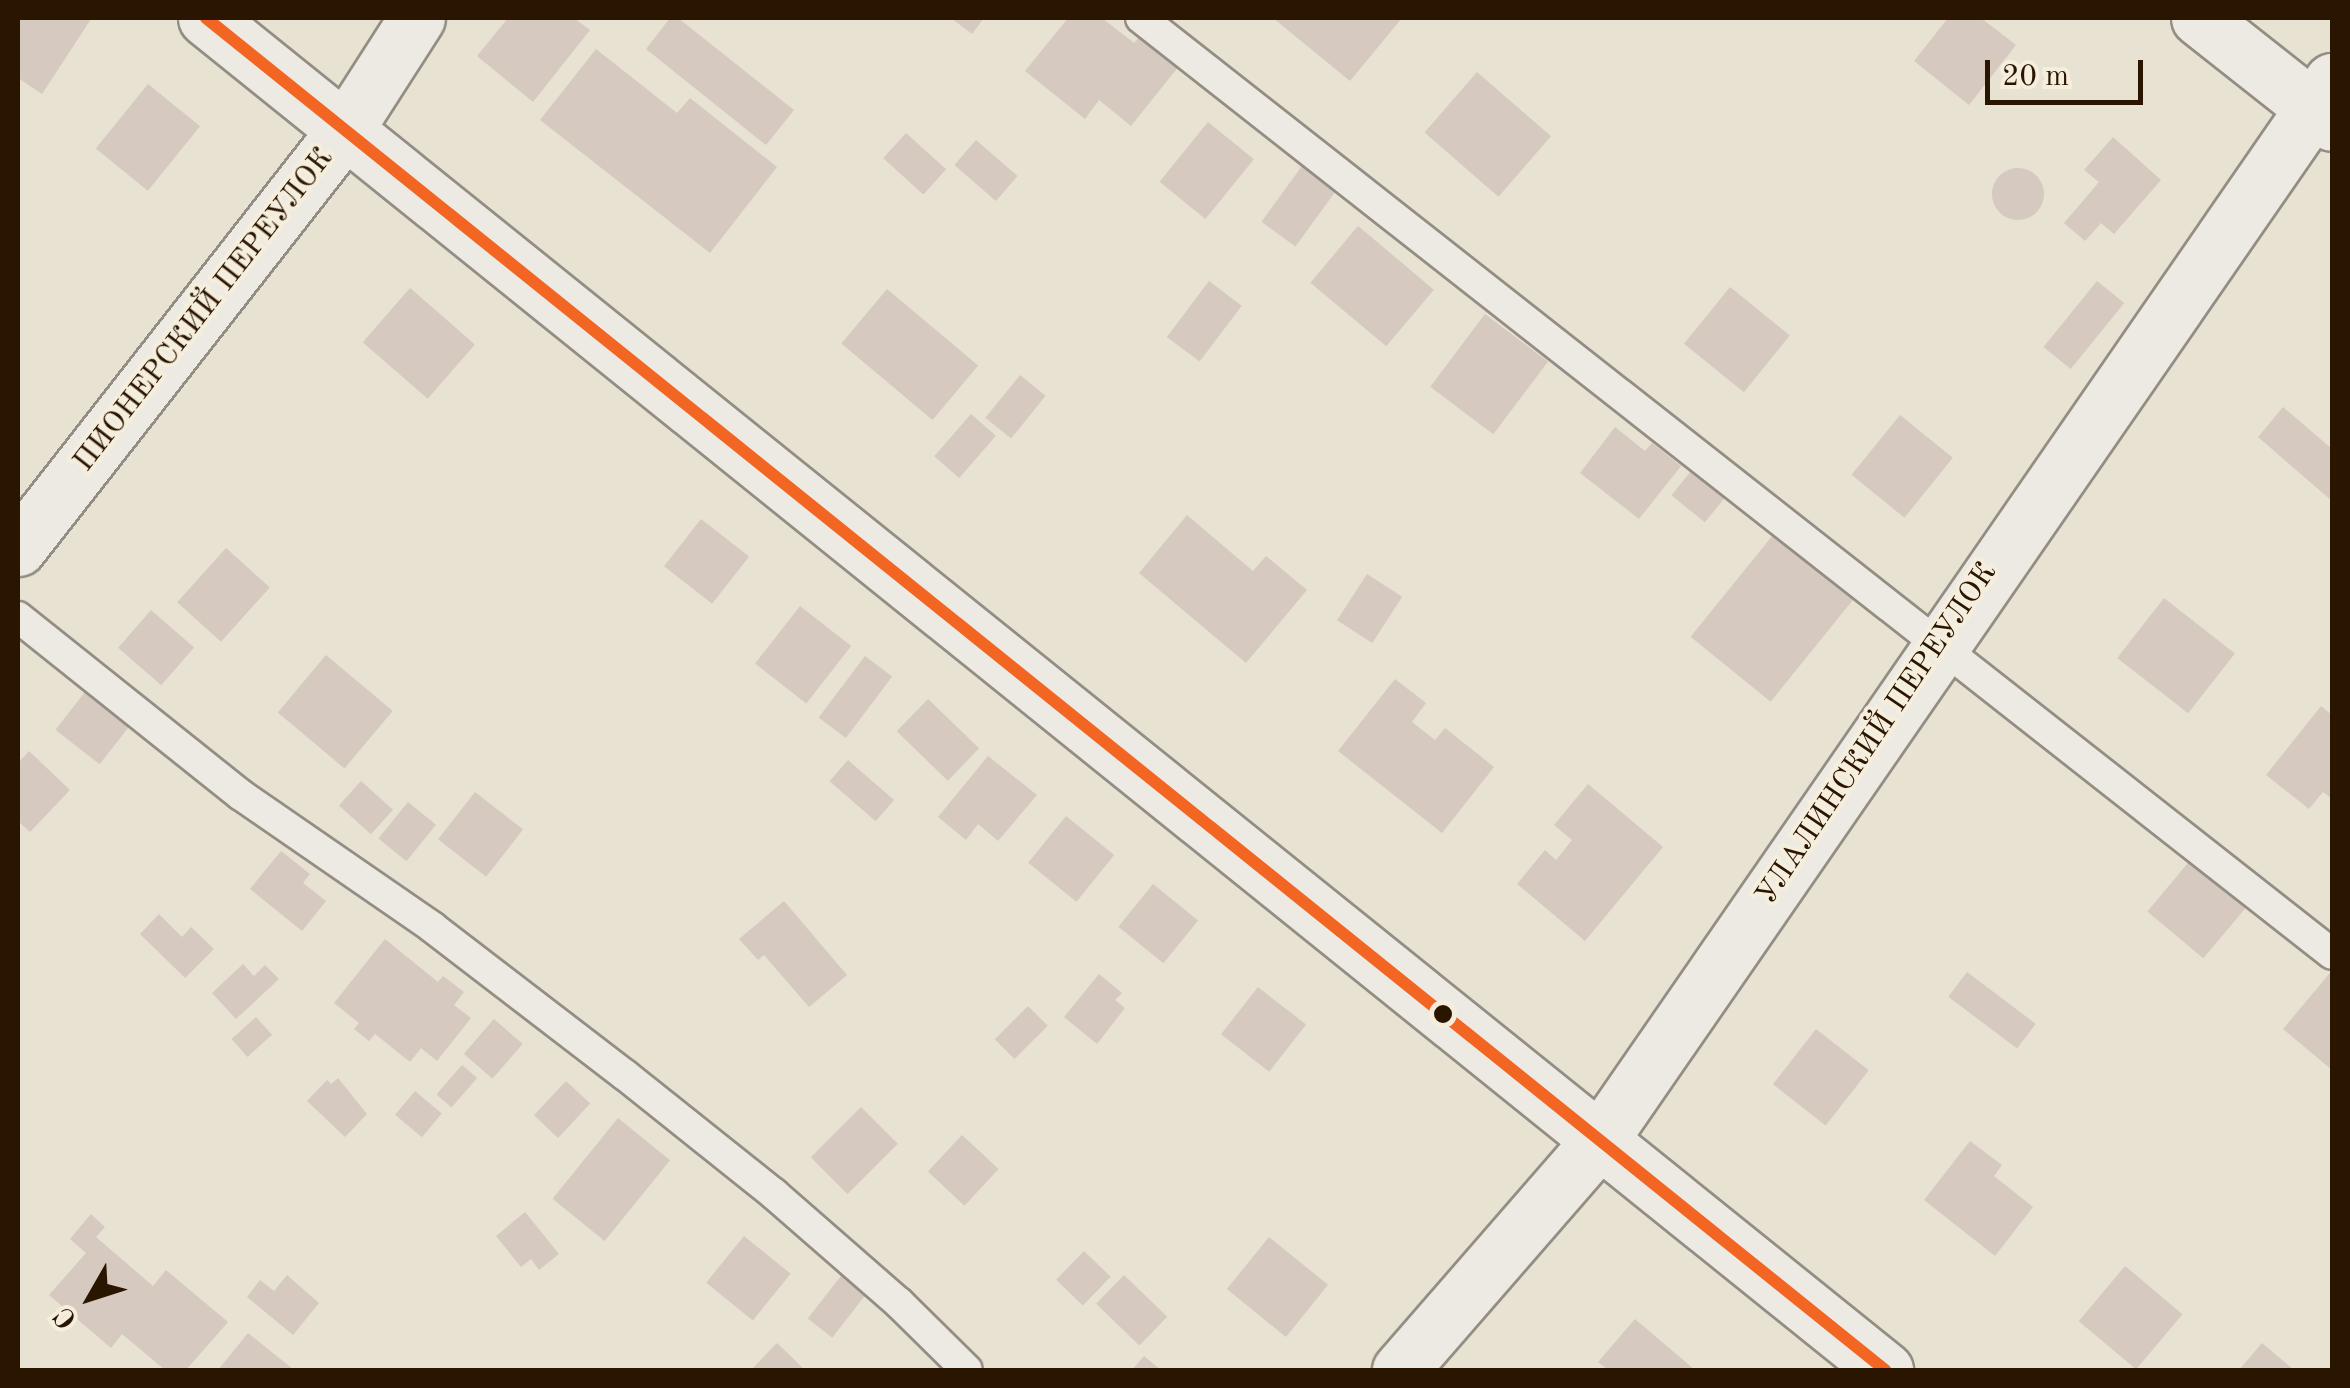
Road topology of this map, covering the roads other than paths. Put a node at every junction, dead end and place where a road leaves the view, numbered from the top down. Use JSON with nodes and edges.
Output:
{"nodes":[{"id":1,"x":206,"y":18,"type":"edge"},
{"id":2,"x":417,"y":18,"type":"edge"},
{"id":3,"x":1141,"y":18,"type":"edge"},
{"id":4,"x":2199,"y":18,"type":"edge"},
{"id":5,"x":2326,"y":103,"type":"edge"},
{"id":6,"x":345,"y":130,"type":"junction"},
{"id":7,"x":18,"y":548,"type":"edge"},
{"id":8,"x":18,"y":616,"type":"edge"},
{"id":9,"x":1938,"y":645,"type":"junction"},
{"id":10,"x":2332,"y":954,"type":"edge"},
{"id":11,"x":1600,"y":1141,"type":"junction"},
{"id":12,"x":967,"y":1370,"type":"edge"},
{"id":13,"x":1400,"y":1370,"type":"edge"},
{"id":14,"x":1885,"y":1370,"type":"edge"}],
"edges":[{"from":1,"to":6,"type":"street"},
{"from":2,"to":6,"type":"street","name":"ПИОНЕРСКИЙ ПЕРЕУЛОК"},
{"from":3,"to":9,"type":"lane"},
{"from":4,"to":5,"type":"street"},
{"from":5,"to":9,"type":"street","name":"УЛАЛИНСКИЙ ПЕРЕУЛОК"},
{"from":6,"to":7,"type":"street","name":"ПИОНЕРСКИЙ ПЕРЕУЛОК"},
{"from":6,"to":11,"type":"street"},
{"from":8,"to":12,"type":"lane"},
{"from":9,"to":10,"type":"lane"},
{"from":9,"to":11,"type":"street","name":"УЛАЛИНСКИЙ ПЕРЕУЛОК"},
{"from":11,"to":13,"type":"street","name":"УЛАЛИНСКИЙ ПЕРЕУЛОК"},
{"from":11,"to":14,"type":"street"}]}
